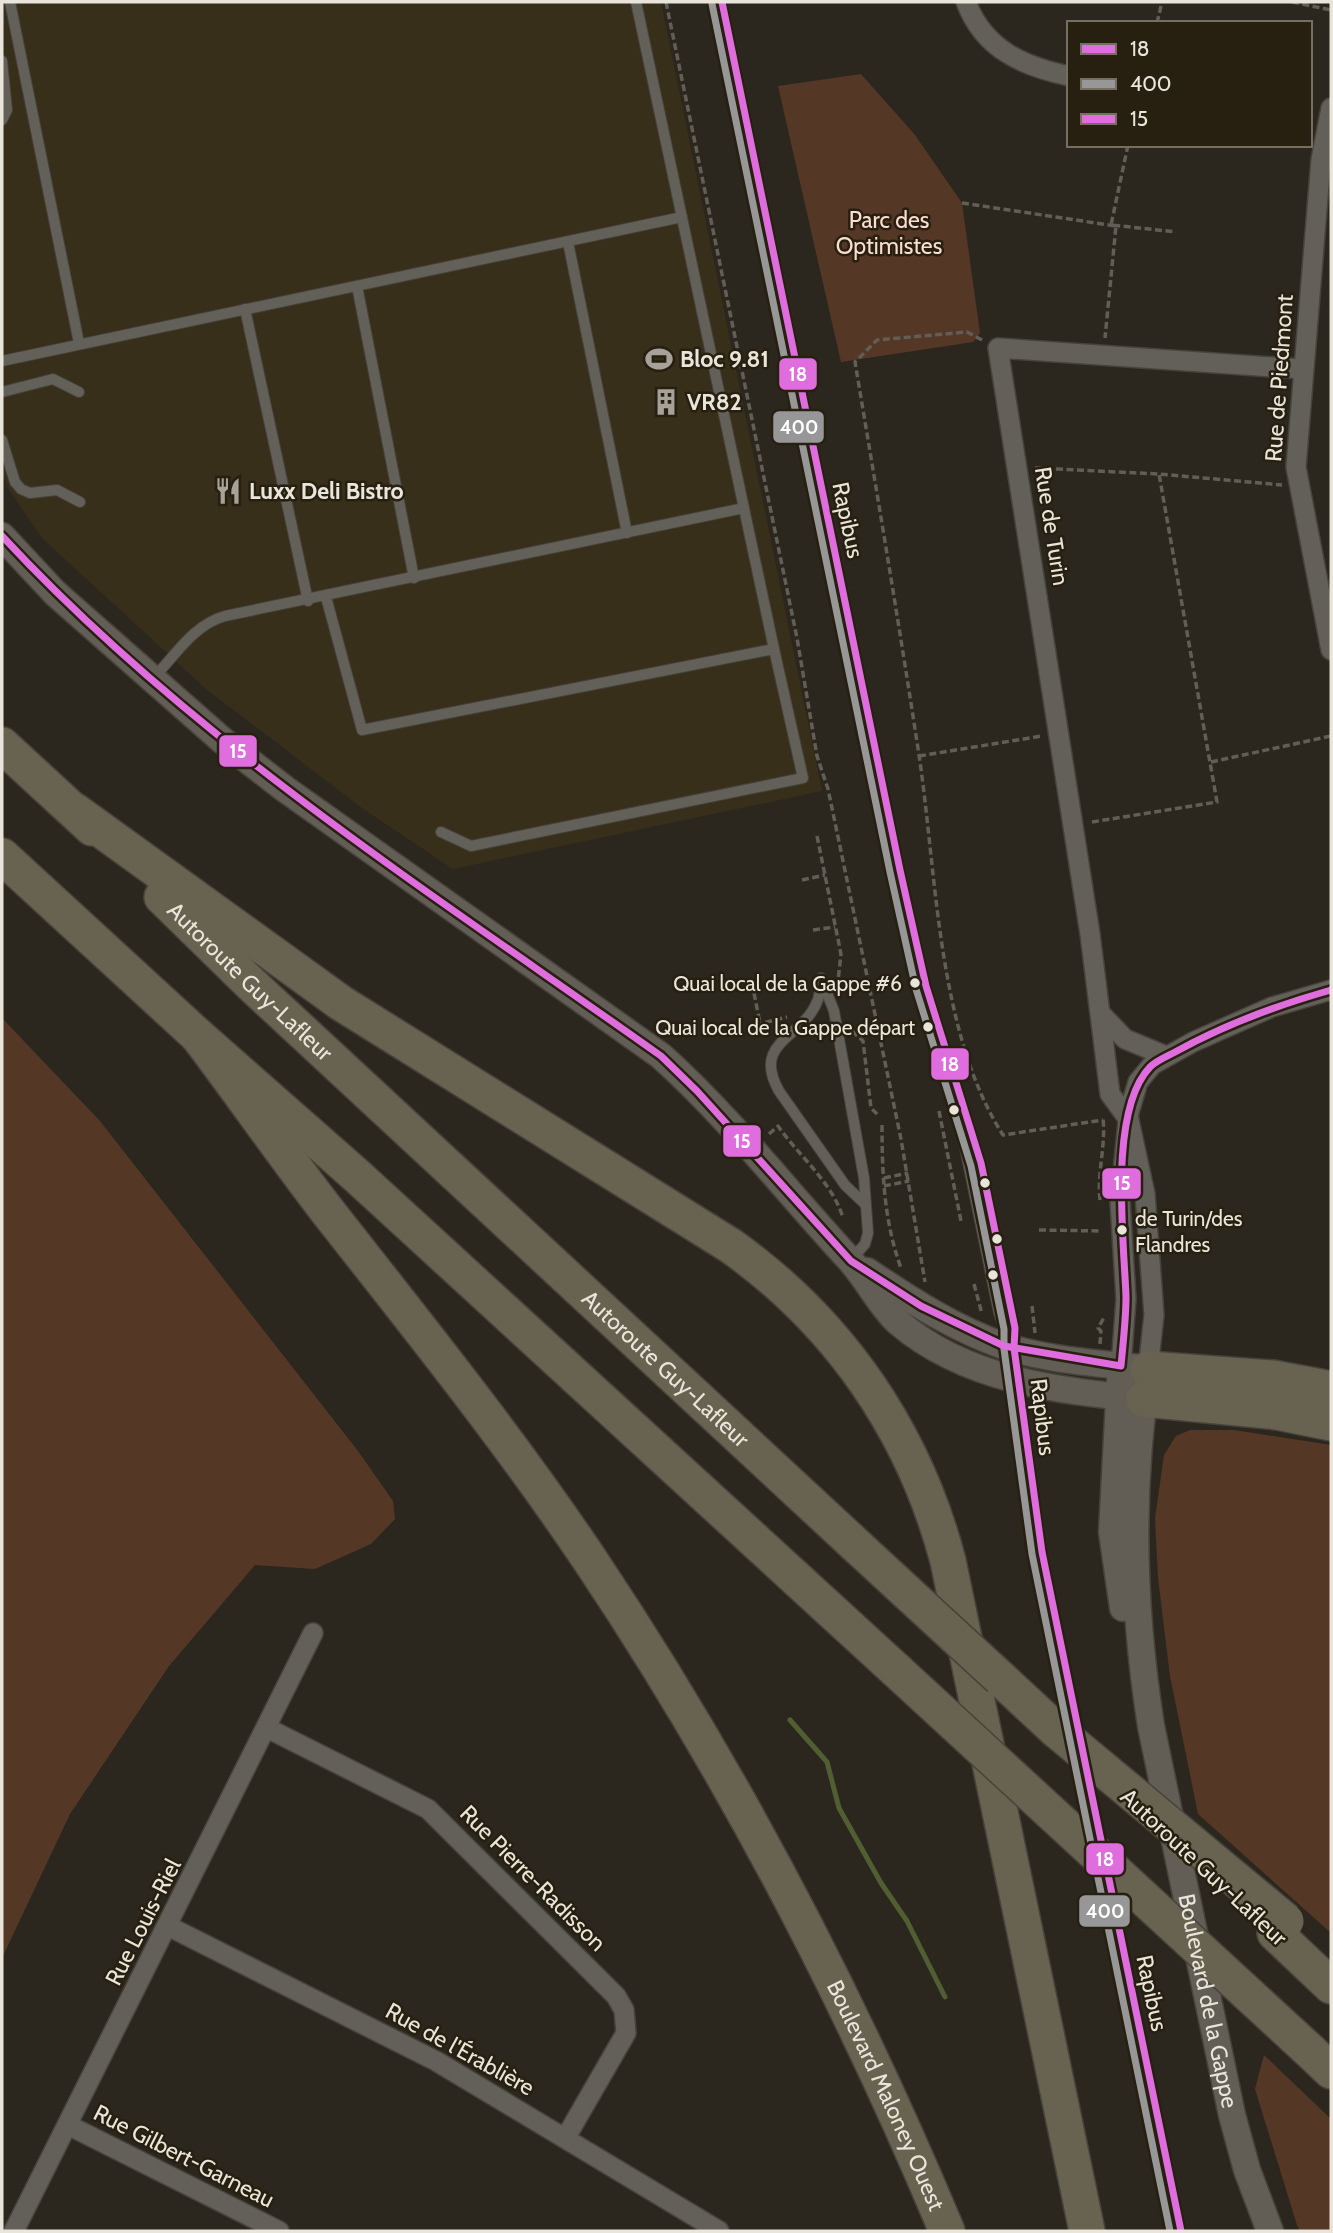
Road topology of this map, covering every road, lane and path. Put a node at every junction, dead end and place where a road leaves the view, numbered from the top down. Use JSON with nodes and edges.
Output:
{"nodes":[{"id":1,"x":10,"y":2,"type":"edge"},
{"id":2,"x":636,"y":2,"type":"edge"},
{"id":3,"x":666,"y":2,"type":"edge"},
{"id":4,"x":722,"y":2,"type":"edge"},
{"id":5,"x":966,"y":2,"type":"edge"},
{"id":6,"x":1162,"y":2,"type":"edge"},
{"id":7,"x":1292,"y":2,"type":"edge"},
{"id":8,"x":1331,"y":10,"type":"edge"},
{"id":9,"x":1157,"y":21,"type":"edge"},
{"id":10,"x":2,"y":61,"type":"edge"},
{"id":11,"x":1067,"y":75,"type":"edge"},
{"id":12,"x":1331,"y":108,"type":"edge"},
{"id":13,"x":2,"y":120,"type":"edge"},
{"id":14,"x":1318,"y":128,"type":"edge"},
{"id":15,"x":1128,"y":147,"type":"edge"},
{"id":16,"x":962,"y":203,"type":"dead end"},
{"id":17,"x":682,"y":217,"type":"junction"},
{"id":18,"x":1111,"y":225,"type":"junction"},
{"id":19,"x":1177,"y":232,"type":"dead end"},
{"id":20,"x":568,"y":242,"type":"junction"},
{"id":21,"x":357,"y":286,"type":"junction"},
{"id":22,"x":245,"y":309,"type":"junction"},
{"id":23,"x":79,"y":343,"type":"junction"},
{"id":24,"x":998,"y":348,"type":"junction"},
{"id":25,"x":1104,"y":354,"type":"junction"},
{"id":26,"x":2,"y":361,"type":"edge"},
{"id":27,"x":1302,"y":369,"type":"junction"},
{"id":28,"x":2,"y":392,"type":"edge"},
{"id":29,"x":79,"y":392,"type":"dead end"},
{"id":30,"x":2,"y":440,"type":"edge"},
{"id":31,"x":1018,"y":467,"type":"junction"},
{"id":32,"x":1159,"y":474,"type":"junction"},
{"id":33,"x":1298,"y":486,"type":"junction"},
{"id":34,"x":80,"y":502,"type":"dead end"},
{"id":35,"x":744,"y":508,"type":"junction"},
{"id":36,"x":627,"y":533,"type":"junction"},
{"id":37,"x":2,"y":536,"type":"edge"},
{"id":38,"x":414,"y":578,"type":"junction"},
{"id":39,"x":326,"y":597,"type":"junction"},
{"id":40,"x":308,"y":601,"type":"junction"},
{"id":41,"x":774,"y":649,"type":"junction"},
{"id":42,"x":1331,"y":650,"type":"edge"},
{"id":43,"x":151,"y":680,"type":"junction"},
{"id":44,"x":1060,"y":733,"type":"junction"},
{"id":45,"x":1331,"y":736,"type":"edge"},
{"id":46,"x":2,"y":746,"type":"edge"},
{"id":47,"x":919,"y":756,"type":"junction"},
{"id":48,"x":1211,"y":762,"type":"junction"},
{"id":49,"x":75,"y":811,"type":"junction"},
{"id":50,"x":1073,"y":825,"type":"junction"},
{"id":51,"x":441,"y":832,"type":"dead end"},
{"id":52,"x":817,"y":836,"type":"dead end"},
{"id":53,"x":2,"y":856,"type":"edge"},
{"id":54,"x":825,"y":875,"type":"junction"},
{"id":55,"x":802,"y":880,"type":"dead end"},
{"id":56,"x":836,"y":927,"type":"junction"},
{"id":57,"x":813,"y":930,"type":"dead end"},
{"id":58,"x":838,"y":988,"type":"dead end"},
{"id":59,"x":1331,"y":990,"type":"edge"},
{"id":60,"x":754,"y":993,"type":"dead end"},
{"id":61,"x":798,"y":1014,"type":"dead end"},
{"id":62,"x":1101,"y":1014,"type":"junction"},
{"id":63,"x":847,"y":1027,"type":"dead end"},
{"id":64,"x":198,"y":1036,"type":"junction"},
{"id":65,"x":1166,"y":1056,"type":"junction"},
{"id":66,"x":939,"y":1111,"type":"dead end"},
{"id":67,"x":878,"y":1115,"type":"dead end"},
{"id":68,"x":1103,"y":1120,"type":"dead end"},
{"id":69,"x":1129,"y":1120,"type":"junction"},
{"id":70,"x":882,"y":1125,"type":"dead end"},
{"id":71,"x":764,"y":1137,"type":"dead end"},
{"id":72,"x":908,"y":1173,"type":"junction"},
{"id":73,"x":884,"y":1178,"type":"junction"},
{"id":74,"x":909,"y":1181,"type":"junction"},
{"id":75,"x":884,"y":1186,"type":"junction"},
{"id":76,"x":865,"y":1204,"type":"junction"},
{"id":77,"x":961,"y":1221,"type":"dead end"},
{"id":78,"x":840,"y":1223,"type":"dead end"},
{"id":79,"x":1039,"y":1230,"type":"dead end"},
{"id":80,"x":1102,"y":1231,"type":"dead end"},
{"id":81,"x":851,"y":1261,"type":"junction"},
{"id":82,"x":904,"y":1276,"type":"dead end"},
{"id":83,"x":974,"y":1284,"type":"dead end"},
{"id":84,"x":923,"y":1289,"type":"dead end"},
{"id":85,"x":1032,"y":1306,"type":"dead end"},
{"id":86,"x":983,"y":1320,"type":"dead end"},
{"id":87,"x":1025,"y":1343,"type":"junction"},
{"id":88,"x":1019,"y":1382,"type":"junction"},
{"id":89,"x":1133,"y":1383,"type":"junction"},
{"id":90,"x":1331,"y":1390,"type":"edge"},
{"id":91,"x":1331,"y":1423,"type":"edge"},
{"id":92,"x":313,"y":1633,"type":"dead end"},
{"id":93,"x":267,"y":1728,"type":"junction"},
{"id":94,"x":168,"y":1926,"type":"junction"},
{"id":95,"x":1281,"y":1927,"type":"junction"},
{"id":96,"x":1331,"y":1958,"type":"edge"},
{"id":97,"x":1331,"y":1986,"type":"edge"},
{"id":98,"x":1320,"y":2062,"type":"edge"},
{"id":99,"x":68,"y":2125,"type":"junction"},
{"id":100,"x":566,"y":2137,"type":"junction"},
{"id":101,"x":14,"y":2231,"type":"edge"},
{"id":102,"x":279,"y":2231,"type":"edge"},
{"id":103,"x":719,"y":2231,"type":"edge"},
{"id":104,"x":947,"y":2231,"type":"edge"},
{"id":105,"x":1087,"y":2231,"type":"edge"},
{"id":106,"x":1181,"y":2231,"type":"edge"},
{"id":107,"x":1270,"y":2231,"type":"edge"}],
"edges":[{"from":1,"to":23,"type":"lane"},
{"from":2,"to":17,"type":"lane"},
{"from":3,"to":72,"type":"path"},
{"from":4,"to":87,"type":"lane","name":"Rapibus"},
{"from":5,"to":11,"type":"street"},
{"from":6,"to":9,"type":"path"},
{"from":7,"to":8,"type":"path"},
{"from":10,"to":13,"type":"lane"},
{"from":12,"to":14,"type":"street","name":"Rue de Piedmont"},
{"from":14,"to":27,"type":"street","name":"Rue de Piedmont"},
{"from":15,"to":18,"type":"path"},
{"from":16,"to":18,"type":"path"},
{"from":17,"to":20,"type":"lane"},
{"from":17,"to":35,"type":"lane"},
{"from":18,"to":19,"type":"path"},
{"from":18,"to":25,"type":"path"},
{"from":20,"to":21,"type":"lane"},
{"from":20,"to":36,"type":"lane"},
{"from":21,"to":22,"type":"lane"},
{"from":21,"to":38,"type":"lane"},
{"from":22,"to":23,"type":"lane"},
{"from":22,"to":40,"type":"lane"},
{"from":23,"to":26,"type":"lane"},
{"from":24,"to":25,"type":"street"},
{"from":24,"to":31,"type":"street","name":"Rue de Turin"},
{"from":24,"to":47,"type":"path"},
{"from":25,"to":27,"type":"street"},
{"from":27,"to":33,"type":"street","name":"Rue de Piedmont"},
{"from":28,"to":29,"type":"lane"},
{"from":30,"to":34,"type":"lane"},
{"from":31,"to":32,"type":"path"},
{"from":31,"to":44,"type":"street","name":"Rue de Turin"},
{"from":32,"to":33,"type":"path"},
{"from":32,"to":48,"type":"path"},
{"from":33,"to":42,"type":"street","name":"Rue de Piedmont"},
{"from":35,"to":36,"type":"lane"},
{"from":35,"to":41,"type":"lane"},
{"from":36,"to":38,"type":"lane"},
{"from":37,"to":43,"type":"street"},
{"from":38,"to":39,"type":"lane"},
{"from":39,"to":40,"type":"lane"},
{"from":39,"to":41,"type":"lane"},
{"from":40,"to":43,"type":"lane"},
{"from":41,"to":51,"type":"lane"},
{"from":43,"to":81,"type":"street"},
{"from":44,"to":47,"type":"path"},
{"from":44,"to":50,"type":"street","name":"Rue de Turin"},
{"from":45,"to":48,"type":"path"},
{"from":46,"to":49,"type":"highway","name":"Autoroute Guy-Lafleur"},
{"from":47,"to":68,"type":"path"},
{"from":48,"to":50,"type":"path"},
{"from":49,"to":95,"type":"highway","name":"Autoroute Guy-Lafleur","bridge":true},
{"from":49,"to":105,"type":"highway"},
{"from":50,"to":62,"type":"street","name":"Rue de Turin"},
{"from":52,"to":54,"type":"path"},
{"from":53,"to":64,"type":"highway"},
{"from":54,"to":55,"type":"path"},
{"from":54,"to":56,"type":"path"},
{"from":56,"to":57,"type":"path"},
{"from":56,"to":58,"type":"path"},
{"from":59,"to":65,"type":"street"},
{"from":60,"to":61,"type":"path"},
{"from":62,"to":65,"type":"street"},
{"from":62,"to":69,"type":"street","name":"Rue de Turin"},
{"from":63,"to":67,"type":"path"},
{"from":64,"to":98,"type":"highway","bridge":true},
{"from":64,"to":104,"type":"highway","name":"Boulevard Maloney Ouest"},
{"from":65,"to":69,"type":"street"},
{"from":66,"to":77,"type":"path"},
{"from":69,"to":89,"type":"street"},
{"from":69,"to":89,"type":"street","name":"Rue de Turin"},
{"from":70,"to":73,"type":"path"},
{"from":71,"to":78,"type":"path"},
{"from":72,"to":73,"type":"path"},
{"from":72,"to":74,"type":"path"},
{"from":73,"to":75,"type":"path"},
{"from":74,"to":75,"type":"path"},
{"from":74,"to":84,"type":"path"},
{"from":75,"to":82,"type":"path"},
{"from":76,"to":76,"type":"lane"},
{"from":76,"to":81,"type":"lane"},
{"from":79,"to":80,"type":"path"},
{"from":81,"to":87,"type":"street"},
{"from":81,"to":88,"type":"street"},
{"from":83,"to":86,"type":"path"},
{"from":85,"to":87,"type":"path"},
{"from":87,"to":88,"type":"lane","name":"Rapibus"},
{"from":87,"to":89,"type":"street"},
{"from":88,"to":89,"type":"street"},
{"from":88,"to":106,"type":"lane","name":"Rapibus"},
{"from":89,"to":90,"type":"highway"},
{"from":89,"to":91,"type":"highway"},
{"from":89,"to":107,"type":"street","name":"Boulevard de la Gappe"},
{"from":92,"to":93,"type":"street","name":"Rue Louis-Riel"},
{"from":93,"to":94,"type":"street","name":"Rue Louis-Riel"},
{"from":93,"to":100,"type":"street","name":"Rue Pierre-Radisson"},
{"from":94,"to":99,"type":"street","name":"Rue Louis-Riel"},
{"from":94,"to":100,"type":"street","name":"Rue de l'Érablière"},
{"from":95,"to":96,"type":"highway"},
{"from":95,"to":97,"type":"highway","name":"Autoroute Guy-Lafleur"},
{"from":99,"to":101,"type":"street","name":"Rue Louis-Riel"},
{"from":99,"to":102,"type":"street","name":"Rue Gilbert-Garneau"},
{"from":100,"to":103,"type":"street","name":"Rue de l'Érablière"}]}
